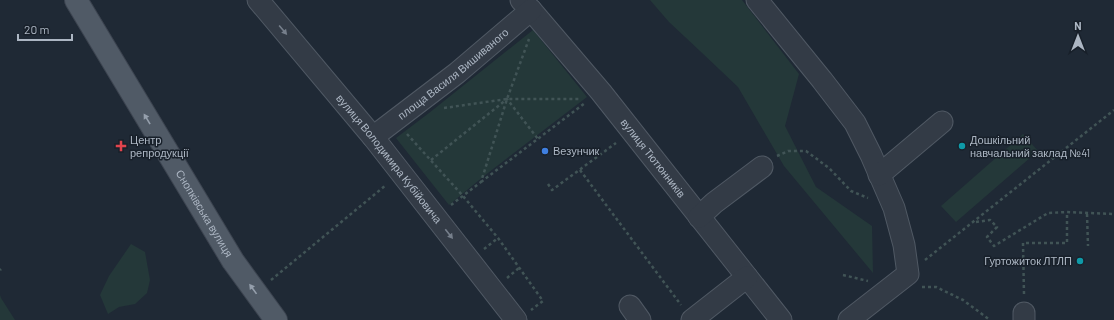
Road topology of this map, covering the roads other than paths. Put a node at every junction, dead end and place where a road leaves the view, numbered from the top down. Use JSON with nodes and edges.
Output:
{"nodes":[{"id":1,"x":76,"y":0,"type":"edge"},
{"id":2,"x":258,"y":0,"type":"edge"},
{"id":3,"x":757,"y":0,"type":"edge"},
{"id":4,"x":526,"y":5,"type":"edge"},
{"id":5,"x":942,"y":122,"type":"dead end"},
{"id":6,"x":374,"y":137,"type":"junction"},
{"id":7,"x":769,"y":162,"type":"road end"},
{"id":8,"x":879,"y":175,"type":"junction"},
{"id":9,"x":699,"y":217,"type":"junction"},
{"id":10,"x":748,"y":277,"type":"junction"},
{"id":11,"x":276,"y":320,"type":"edge"},
{"id":12,"x":516,"y":320,"type":"edge"},
{"id":13,"x":692,"y":320,"type":"edge"},
{"id":14,"x":781,"y":320,"type":"edge"},
{"id":15,"x":849,"y":320,"type":"edge"}],
"edges":[{"from":11,"to":1,"type":"main road","name":"Снопківська вулиця","one_way":true},
{"from":2,"to":6,"type":"street","name":"вулиця Володимира Кубійовича","one_way":true},
{"from":3,"to":8,"type":"street"},
{"from":4,"to":6,"type":"street","name":"площа Василя Вишиваного"},
{"from":4,"to":9,"type":"street","name":"вулиця Тютюнників"},
{"from":5,"to":8,"type":"street"},
{"from":6,"to":12,"type":"street","name":"вулиця Володимира Кубійовича","one_way":true},
{"from":7,"to":9,"type":"street"},
{"from":8,"to":15,"type":"street"},
{"from":9,"to":10,"type":"street","name":"вулиця Тютюнників"},
{"from":10,"to":13,"type":"street"},
{"from":10,"to":14,"type":"street","name":"вулиця Тютюнників"}]}
